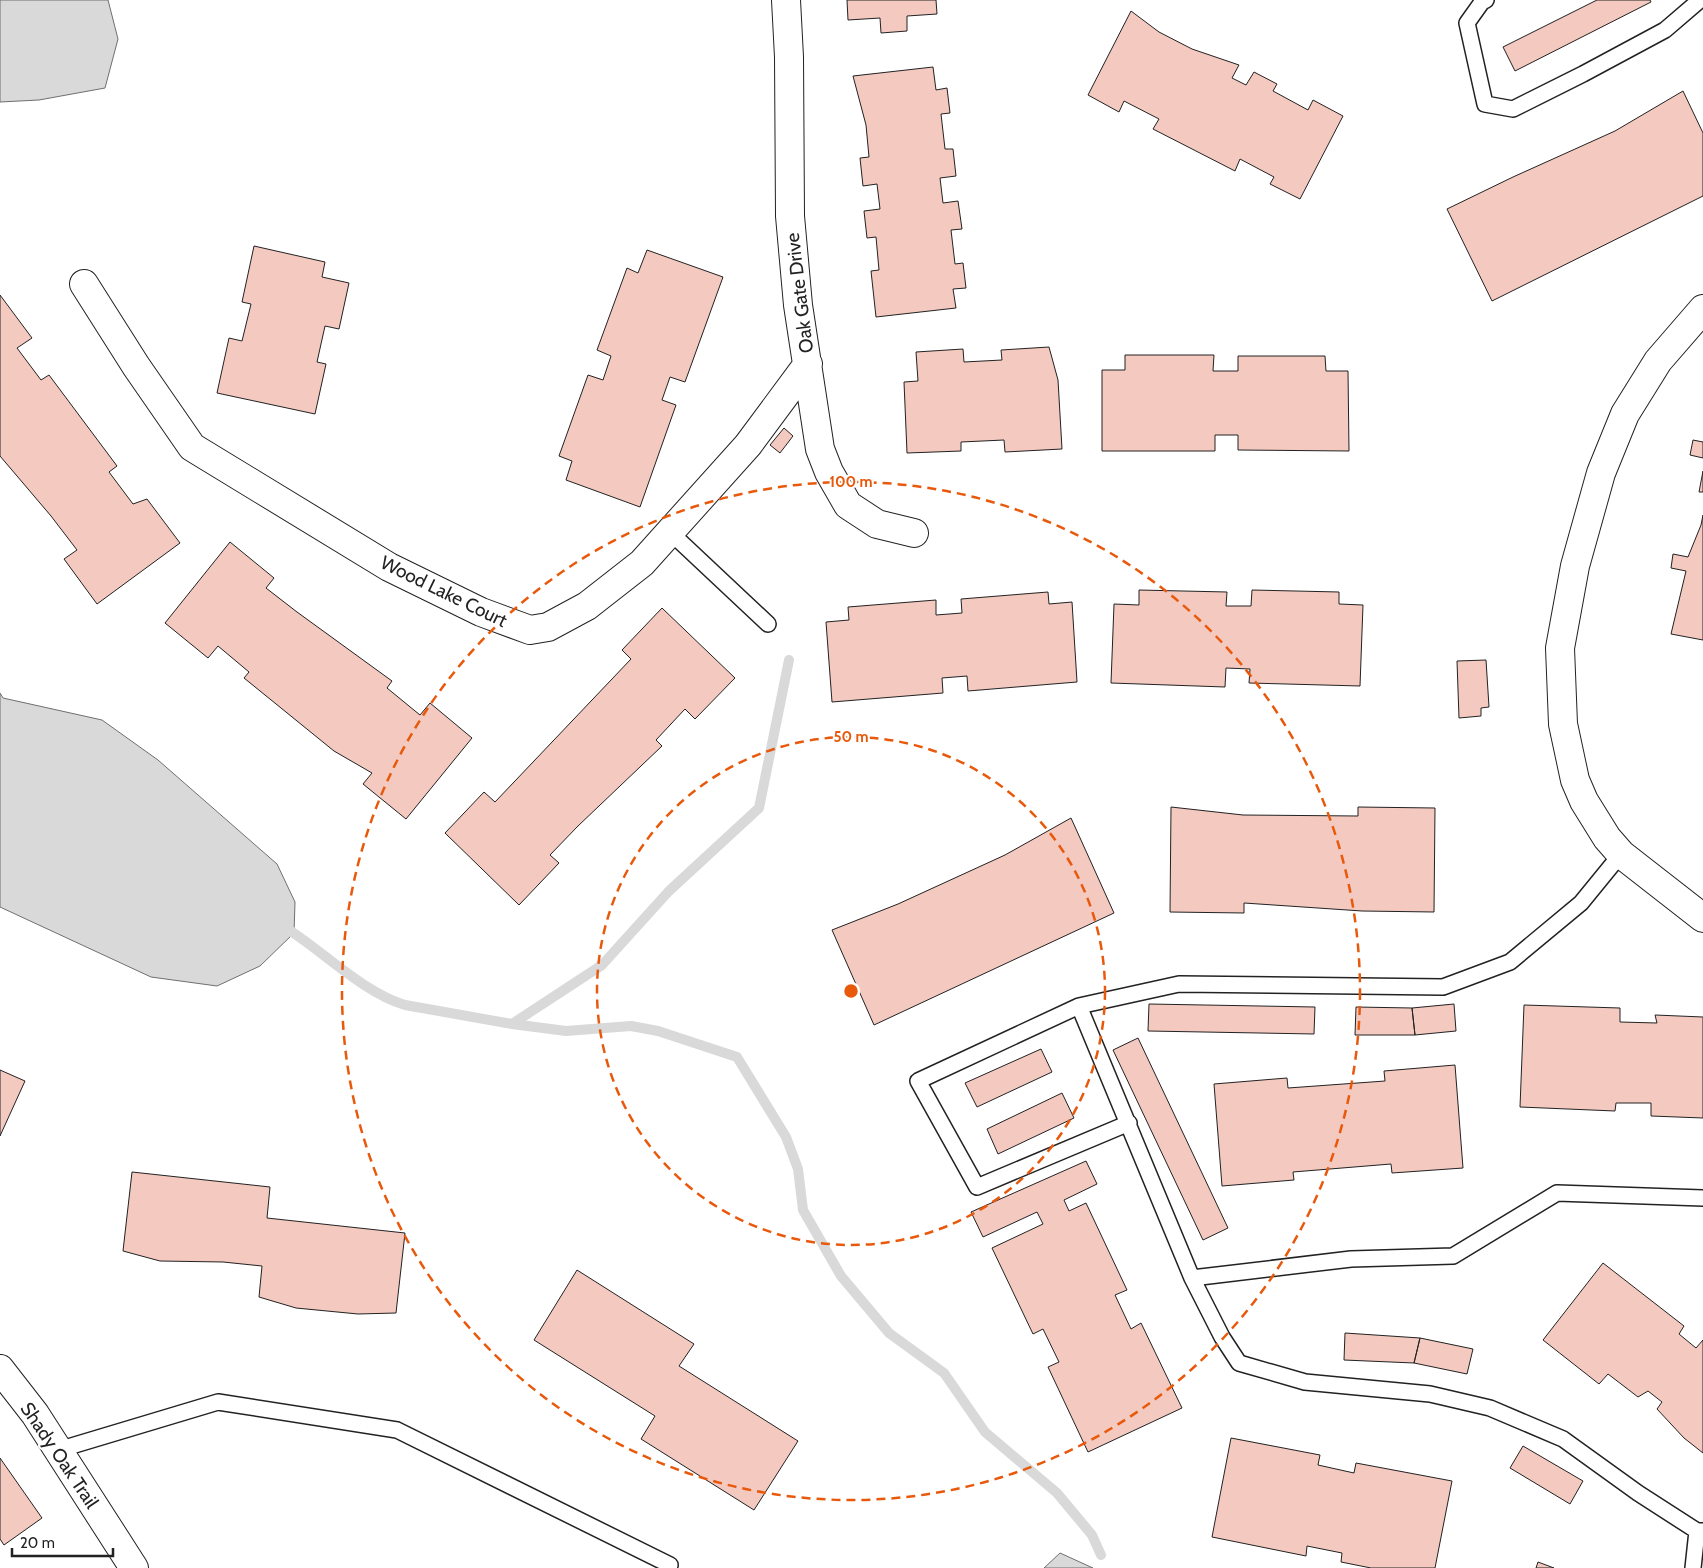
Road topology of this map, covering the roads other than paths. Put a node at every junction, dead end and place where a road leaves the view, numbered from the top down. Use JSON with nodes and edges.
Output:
{"nodes":[{"id":1,"x":786,"y":0,"type":"edge"},
{"id":2,"x":1486,"y":0,"type":"edge"},
{"id":3,"x":1700,"y":0,"type":"edge"},
{"id":4,"x":84,"y":284,"type":"dead end"},
{"id":5,"x":1703,"y":309,"type":"edge"},
{"id":6,"x":808,"y":364,"type":"junction"},
{"id":7,"x":670,"y":532,"type":"junction"},
{"id":8,"x":914,"y":533,"type":"dead end"},
{"id":9,"x":768,"y":624,"type":"dead end"},
{"id":10,"x":1621,"y":854,"type":"junction"},
{"id":11,"x":1703,"y":918,"type":"edge"},
{"id":12,"x":1080,"y":1006,"type":"junction"},
{"id":13,"x":1129,"y":1123,"type":"junction"},
{"id":14,"x":1703,"y":1198,"type":"edge"},
{"id":15,"x":1192,"y":1278,"type":"junction"},
{"id":16,"x":0,"y":1369,"type":"edge"},
{"id":17,"x":58,"y":1450,"type":"junction"},
{"id":18,"x":1700,"y":1531,"type":"edge"},
{"id":19,"x":134,"y":1568,"type":"edge"},
{"id":20,"x":669,"y":1568,"type":"edge"},
{"id":21,"x":1693,"y":1568,"type":"edge"}],
"edges":[{"from":1,"to":6,"type":"street","name":"Oak Gate Drive"},
{"from":2,"to":3,"type":"lane"},
{"from":4,"to":7,"type":"street","name":"Wood Lake Court"},
{"from":5,"to":10,"type":"street"},
{"from":6,"to":7,"type":"street","name":"Wood Lake Court"},
{"from":6,"to":8,"type":"street","name":"Oak Gate Drive"},
{"from":7,"to":9,"type":"lane"},
{"from":10,"to":11,"type":"street"},
{"from":10,"to":12,"type":"lane"},
{"from":12,"to":13,"type":"lane"},
{"from":12,"to":13,"type":"lane"},
{"from":13,"to":15,"type":"lane"},
{"from":14,"to":15,"type":"lane"},
{"from":15,"to":18,"type":"lane"},
{"from":16,"to":17,"type":"street","name":"Shady Oak Trail"},
{"from":17,"to":19,"type":"street","name":"Shady Oak Trail"},
{"from":17,"to":20,"type":"lane"},
{"from":18,"to":21,"type":"lane"}]}
